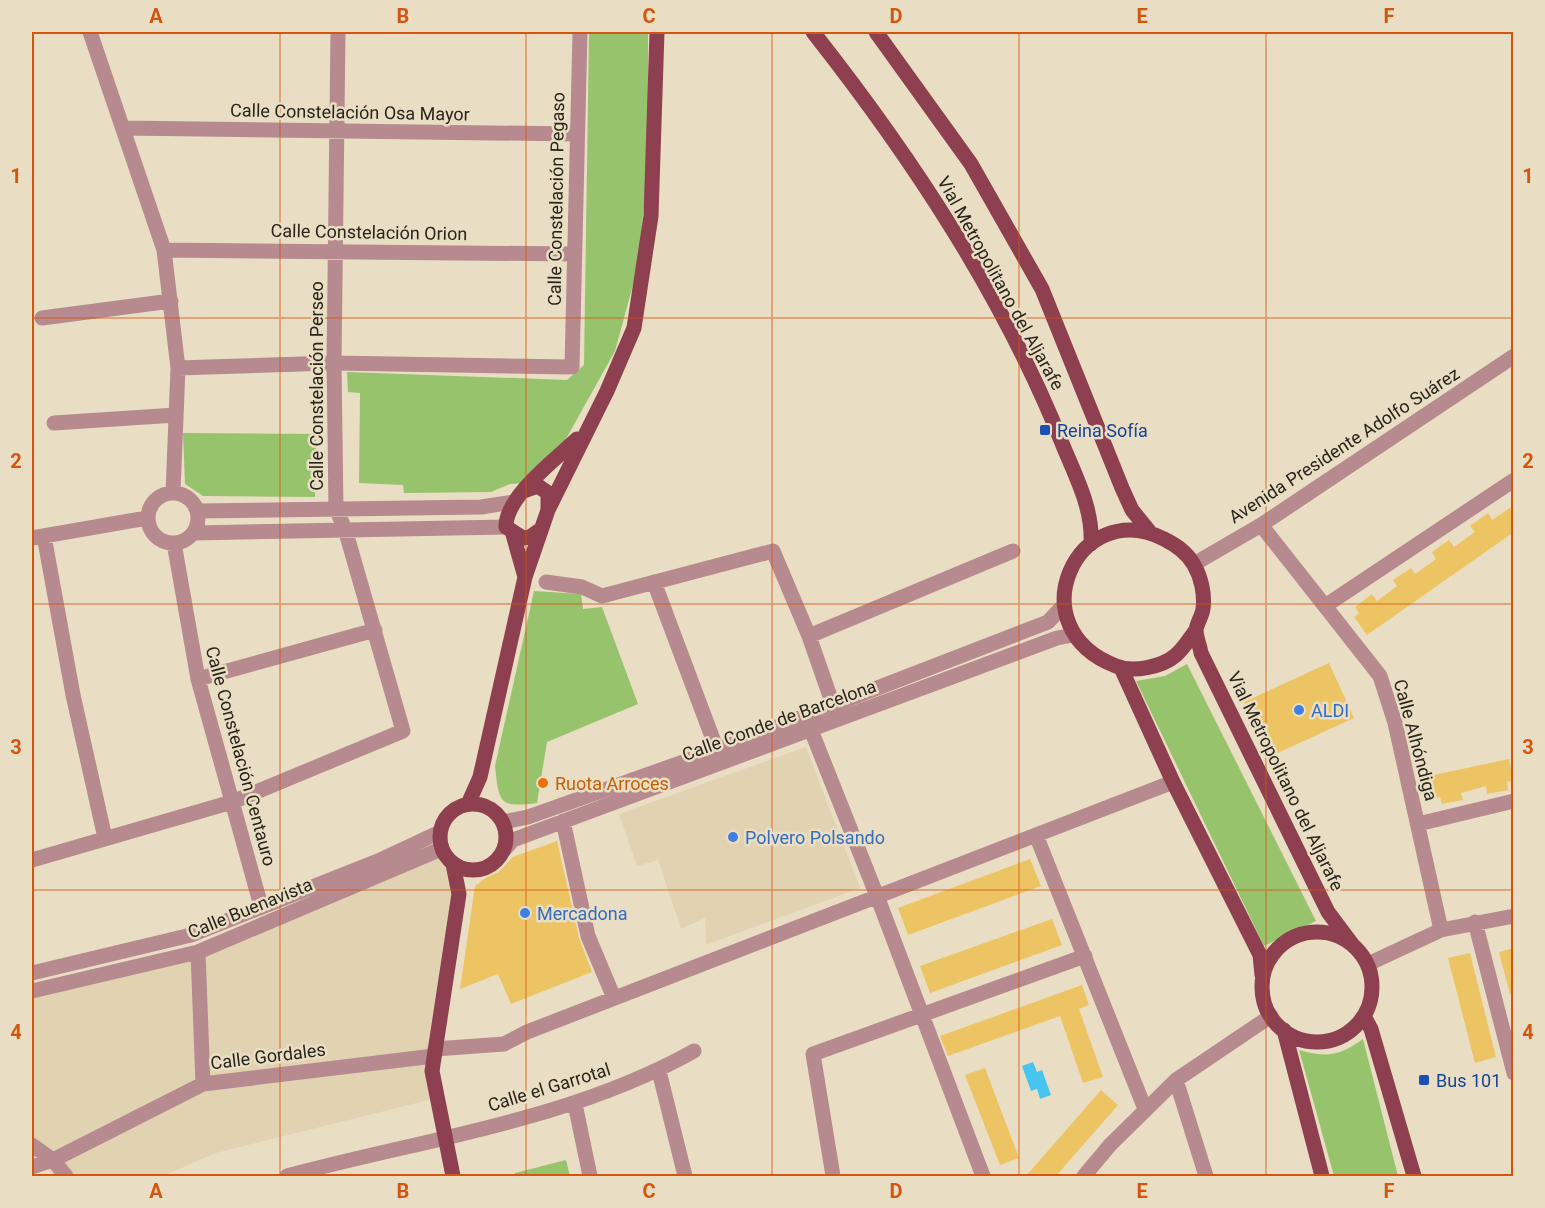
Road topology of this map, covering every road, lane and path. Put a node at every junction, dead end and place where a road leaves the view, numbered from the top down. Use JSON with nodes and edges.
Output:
{"nodes":[{"id":1,"x":90,"y":32,"type":"edge"},
{"id":2,"x":338,"y":32,"type":"edge"},
{"id":3,"x":580,"y":32,"type":"edge"},
{"id":4,"x":657,"y":32,"type":"edge"},
{"id":5,"x":813,"y":32,"type":"edge"},
{"id":6,"x":876,"y":32,"type":"edge"},
{"id":7,"x":123,"y":128,"type":"junction"},
{"id":8,"x":336,"y":131,"type":"junction"},
{"id":9,"x":576,"y":134,"type":"junction"},
{"id":10,"x":164,"y":250,"type":"junction"},
{"id":11,"x":335,"y":251,"type":"junction"},
{"id":12,"x":574,"y":254,"type":"junction"},
{"id":13,"x":171,"y":301,"type":"junction"},
{"id":14,"x":42,"y":318,"type":"dead end"},
{"id":15,"x":1514,"y":356,"type":"edge"},
{"id":16,"x":334,"y":363,"type":"junction"},
{"id":17,"x":178,"y":368,"type":"junction"},
{"id":18,"x":176,"y":415,"type":"junction"},
{"id":19,"x":54,"y":423,"type":"dead end"},
{"id":20,"x":585,"y":431,"type":"junction"},
{"id":21,"x":1514,"y":480,"type":"edge"},
{"id":22,"x":173,"y":492,"type":"junction"},
{"id":23,"x":518,"y":496,"type":"junction"},
{"id":24,"x":336,"y":509,"type":"junction"},
{"id":25,"x":548,"y":510,"type":"junction"},
{"id":26,"x":197,"y":511,"type":"junction"},
{"id":27,"x":147,"y":519,"type":"junction"},
{"id":28,"x":1261,"y":525,"type":"junction"},
{"id":29,"x":345,"y":529,"type":"junction"},
{"id":30,"x":509,"y":529,"type":"junction"},
{"id":31,"x":540,"y":530,"type":"junction"},
{"id":32,"x":1149,"y":531,"type":"junction"},
{"id":33,"x":193,"y":533,"type":"junction"},
{"id":34,"x":38,"y":537,"type":"edge"},
{"id":35,"x":174,"y":543,"type":"junction"},
{"id":36,"x":1090,"y":544,"type":"junction"},
{"id":37,"x":1013,"y":551,"type":"dead end"},
{"id":38,"x":1194,"y":564,"type":"junction"},
{"id":39,"x":525,"y":577,"type":"junction"},
{"id":40,"x":546,"y":582,"type":"dead end"},
{"id":41,"x":654,"y":582,"type":"junction"},
{"id":42,"x":1064,"y":605,"type":"junction"},
{"id":43,"x":1325,"y":606,"type":"junction"},
{"id":44,"x":375,"y":630,"type":"junction"},
{"id":45,"x":1196,"y":630,"type":"junction"},
{"id":46,"x":1073,"y":635,"type":"junction"},
{"id":47,"x":809,"y":636,"type":"junction"},
{"id":48,"x":1121,"y":668,"type":"junction"},
{"id":49,"x":198,"y":679,"type":"junction"},
{"id":50,"x":833,"y":705,"type":"junction"},
{"id":51,"x":811,"y":730,"type":"junction"},
{"id":52,"x":717,"y":750,"type":"junction"},
{"id":53,"x":480,"y":777,"type":"junction"},
{"id":54,"x":1173,"y":782,"type":"junction"},
{"id":55,"x":1514,"y":801,"type":"edge"},
{"id":56,"x":232,"y":802,"type":"junction"},
{"id":57,"x":468,"y":804,"type":"junction"},
{"id":58,"x":487,"y":806,"type":"junction"},
{"id":59,"x":562,"y":821,"type":"junction"},
{"id":60,"x":503,"y":822,"type":"junction"},
{"id":61,"x":1418,"y":824,"type":"junction"},
{"id":62,"x":440,"y":832,"type":"junction"},
{"id":63,"x":1036,"y":835,"type":"junction"},
{"id":64,"x":105,"y":838,"type":"junction"},
{"id":65,"x":441,"y":849,"type":"junction"},
{"id":66,"x":504,"y":850,"type":"junction"},
{"id":67,"x":32,"y":860,"type":"edge"},
{"id":68,"x":453,"y":864,"type":"junction"},
{"id":69,"x":476,"y":870,"type":"junction"},
{"id":70,"x":459,"y":894,"type":"junction"},
{"id":71,"x":877,"y":896,"type":"junction"},
{"id":72,"x":261,"y":906,"type":"junction"},
{"id":73,"x":1514,"y":916,"type":"edge"},
{"id":74,"x":1475,"y":922,"type":"junction"},
{"id":75,"x":1441,"y":930,"type":"junction"},
{"id":76,"x":1352,"y":944,"type":"junction"},
{"id":77,"x":198,"y":952,"type":"junction"},
{"id":78,"x":1085,"y":956,"type":"junction"},
{"id":79,"x":1368,"y":964,"type":"junction"},
{"id":80,"x":32,"y":973,"type":"edge"},
{"id":81,"x":1263,"y":979,"type":"junction"},
{"id":82,"x":32,"y":991,"type":"edge"},
{"id":83,"x":614,"y":998,"type":"junction"},
{"id":84,"x":922,"y":1016,"type":"junction"},
{"id":85,"x":1271,"y":1016,"type":"junction"},
{"id":86,"x":1364,"y":1016,"type":"junction"},
{"id":87,"x":1284,"y":1030,"type":"junction"},
{"id":88,"x":694,"y":1051,"type":"dead end"},
{"id":89,"x":435,"y":1052,"type":"junction"},
{"id":90,"x":659,"y":1071,"type":"junction"},
{"id":91,"x":1514,"y":1072,"type":"edge"},
{"id":92,"x":1176,"y":1080,"type":"junction"},
{"id":93,"x":203,"y":1084,"type":"junction"},
{"id":94,"x":575,"y":1104,"type":"junction"},
{"id":95,"x":1145,"y":1109,"type":"junction"},
{"id":96,"x":445,"y":1138,"type":"junction"},
{"id":97,"x":32,"y":1145,"type":"edge"},
{"id":98,"x":53,"y":1161,"type":"junction"},
{"id":99,"x":32,"y":1167,"type":"edge"},
{"id":100,"x":322,"y":1172,"type":"edge"},
{"id":101,"x":1087,"y":1175,"type":"edge"},
{"id":102,"x":66,"y":1176,"type":"edge"},
{"id":103,"x":287,"y":1176,"type":"edge"},
{"id":104,"x":453,"y":1176,"type":"edge"},
{"id":105,"x":590,"y":1176,"type":"edge"},
{"id":106,"x":685,"y":1176,"type":"edge"},
{"id":107,"x":833,"y":1176,"type":"edge"},
{"id":108,"x":983,"y":1176,"type":"edge"},
{"id":109,"x":1206,"y":1176,"type":"edge"},
{"id":110,"x":1322,"y":1176,"type":"edge"},
{"id":111,"x":1414,"y":1176,"type":"edge"}],
"edges":[{"from":1,"to":7,"type":"street"},
{"from":2,"to":8,"type":"street","name":"Calle Constelación Perseo"},
{"from":3,"to":9,"type":"street","name":"Calle Constelación Pegaso"},
{"from":4,"to":20,"type":"main road"},
{"from":5,"to":36,"type":"main road","name":"Vial Metropolitano del Aljarafe"},
{"from":6,"to":32,"type":"main road","name":"Vial Metropolitano del Aljarafe"},
{"from":7,"to":8,"type":"street","name":"Calle Constelación Osa Mayor"},
{"from":7,"to":10,"type":"street"},
{"from":8,"to":9,"type":"street","name":"Calle Constelación Osa Mayor"},
{"from":8,"to":11,"type":"street","name":"Calle Constelación Perseo"},
{"from":9,"to":12,"type":"street","name":"Calle Constelación Pegaso"},
{"from":10,"to":11,"type":"street","name":"Calle Constelación Orion"},
{"from":10,"to":13,"type":"street"},
{"from":11,"to":12,"type":"street","name":"Calle Constelación Orion"},
{"from":11,"to":16,"type":"street","name":"Calle Constelación Perseo"},
{"from":12,"to":16,"type":"street","name":"Calle Constelación Pegaso"},
{"from":13,"to":14,"type":"street"},
{"from":13,"to":17,"type":"street"},
{"from":15,"to":28,"type":"street","name":"Avenida Presidente Adolfo Suárez"},
{"from":16,"to":17,"type":"street"},
{"from":16,"to":24,"type":"street","name":"Calle Constelación Perseo"},
{"from":17,"to":18,"type":"street"},
{"from":18,"to":19,"type":"street"},
{"from":18,"to":22,"type":"street"},
{"from":20,"to":23,"type":"main road"},
{"from":20,"to":25,"type":"main road"},
{"from":21,"to":43,"type":"street"},
{"from":22,"to":26,"type":"street"},
{"from":22,"to":27,"type":"street"},
{"from":23,"to":24,"type":"street"},
{"from":23,"to":25,"type":"main road"},
{"from":23,"to":30,"type":"main road"},
{"from":24,"to":26,"type":"street"},
{"from":24,"to":29,"type":"street","name":"Calle Constelación Perseo"},
{"from":25,"to":31,"type":"main road"},
{"from":26,"to":33,"type":"street"},
{"from":27,"to":34,"type":"street"},
{"from":27,"to":35,"type":"street"},
{"from":28,"to":38,"type":"street","name":"Avenida Presidente Adolfo Suárez"},
{"from":28,"to":43,"type":"street","name":"Calle Alhóndiga"},
{"from":29,"to":30,"type":"street"},
{"from":29,"to":33,"type":"street"},
{"from":29,"to":44,"type":"street","name":"Calle Constelación Perseo"},
{"from":30,"to":31,"type":"main road"},
{"from":30,"to":39,"type":"main road"},
{"from":31,"to":39,"type":"main road"},
{"from":32,"to":36,"type":"main road","name":"Vial Metropolitano del Aljarafe"},
{"from":32,"to":38,"type":"main road","name":"Vial Metropolitano del Aljarafe"},
{"from":33,"to":35,"type":"street"},
{"from":34,"to":64,"type":"street"},
{"from":35,"to":49,"type":"street","name":"Calle Constelación Centauro"},
{"from":36,"to":42,"type":"main road","name":"Vial Metropolitano del Aljarafe"},
{"from":37,"to":47,"type":"street"},
{"from":38,"to":45,"type":"main road","name":"Vial Metropolitano del Aljarafe"},
{"from":39,"to":53,"type":"main road"},
{"from":40,"to":41,"type":"street"},
{"from":41,"to":47,"type":"street"},
{"from":41,"to":52,"type":"street"},
{"from":42,"to":46,"type":"main road","name":"Vial Metropolitano del Aljarafe"},
{"from":42,"to":50,"type":"street","name":"Calle Conde de Barcelona"},
{"from":43,"to":61,"type":"street","name":"Calle Alhóndiga"},
{"from":44,"to":49,"type":"street"},
{"from":44,"to":56,"type":"street","name":"Calle Constelación Perseo"},
{"from":45,"to":48,"type":"main road","name":"Vial Metropolitano del Aljarafe"},
{"from":45,"to":76,"type":"main road","name":"Vial Metropolitano del Aljarafe"},
{"from":46,"to":48,"type":"main road","name":"Vial Metropolitano del Aljarafe"},
{"from":46,"to":51,"type":"street","name":"Calle Conde de Barcelona"},
{"from":47,"to":50,"type":"street"},
{"from":48,"to":54,"type":"main road"},
{"from":49,"to":56,"type":"street","name":"Calle Constelación Centauro"},
{"from":50,"to":52,"type":"street","name":"Calle Conde de Barcelona"},
{"from":51,"to":59,"type":"street","name":"Calle Conde de Barcelona"},
{"from":51,"to":71,"type":"street"},
{"from":52,"to":60,"type":"street","name":"Calle Conde de Barcelona"},
{"from":53,"to":57,"type":"main road"},
{"from":53,"to":58,"type":"main road"},
{"from":54,"to":63,"type":"street","name":"Calle Gordales"},
{"from":54,"to":81,"type":"main road"},
{"from":55,"to":61,"type":"street"},
{"from":56,"to":64,"type":"street"},
{"from":56,"to":72,"type":"street","name":"Calle Constelación Centauro"},
{"from":57,"to":58,"type":"main road"},
{"from":57,"to":62,"type":"main road"},
{"from":58,"to":60,"type":"main road"},
{"from":59,"to":66,"type":"street","name":"Calle Conde de Barcelona"},
{"from":59,"to":83,"type":"street"},
{"from":60,"to":66,"type":"main road"},
{"from":61,"to":75,"type":"street","name":"Calle Alhóndiga"},
{"from":62,"to":65,"type":"main road"},
{"from":62,"to":72,"type":"street","name":"Calle Buenavista"},
{"from":63,"to":71,"type":"street","name":"Calle Gordales"},
{"from":63,"to":78,"type":"street"},
{"from":64,"to":67,"type":"street"},
{"from":65,"to":68,"type":"main road"},
{"from":65,"to":77,"type":"street","name":"Calle Buenavista"},
{"from":66,"to":69,"type":"main road"},
{"from":68,"to":69,"type":"main road"},
{"from":68,"to":70,"type":"main road"},
{"from":69,"to":70,"type":"main road"},
{"from":70,"to":89,"type":"main road"},
{"from":71,"to":83,"type":"street","name":"Calle Gordales"},
{"from":71,"to":84,"type":"street"},
{"from":72,"to":80,"type":"street","name":"Calle Buenavista"},
{"from":73,"to":74,"type":"street"},
{"from":74,"to":75,"type":"street"},
{"from":74,"to":91,"type":"street"},
{"from":75,"to":79,"type":"street"},
{"from":76,"to":79,"type":"main road","name":"Vial Metropolitano del Aljarafe"},
{"from":76,"to":81,"type":"main road","name":"Vial Metropolitano del Aljarafe"},
{"from":77,"to":82,"type":"street","name":"Calle Buenavista"},
{"from":77,"to":93,"type":"street"},
{"from":78,"to":84,"type":"street"},
{"from":78,"to":95,"type":"street"},
{"from":79,"to":86,"type":"main road"},
{"from":81,"to":85,"type":"main road"},
{"from":83,"to":89,"type":"street","name":"Calle Gordales"},
{"from":84,"to":107,"type":"street"},
{"from":84,"to":108,"type":"street"},
{"from":85,"to":87,"type":"main road"},
{"from":85,"to":92,"type":"street"},
{"from":86,"to":87,"type":"main road"},
{"from":86,"to":111,"type":"main road"},
{"from":87,"to":110,"type":"main road"},
{"from":88,"to":90,"type":"street","name":"Calle el Garrotal"},
{"from":89,"to":93,"type":"street","name":"Calle Gordales"},
{"from":89,"to":96,"type":"main road"},
{"from":90,"to":94,"type":"street","name":"Calle el Garrotal"},
{"from":90,"to":106,"type":"street"},
{"from":92,"to":95,"type":"street"},
{"from":92,"to":109,"type":"street"},
{"from":93,"to":98,"type":"street","name":"Calle Gordales"},
{"from":94,"to":96,"type":"street","name":"Calle el Garrotal"},
{"from":94,"to":105,"type":"street"},
{"from":95,"to":101,"type":"street"},
{"from":96,"to":100,"type":"street","name":"Calle el Garrotal"},
{"from":96,"to":104,"type":"main road"},
{"from":97,"to":98,"type":"street"},
{"from":98,"to":99,"type":"street","name":"Calle Gordales"},
{"from":98,"to":102,"type":"street"},
{"from":100,"to":103,"type":"street","name":"Calle el Garrotal"}]}
